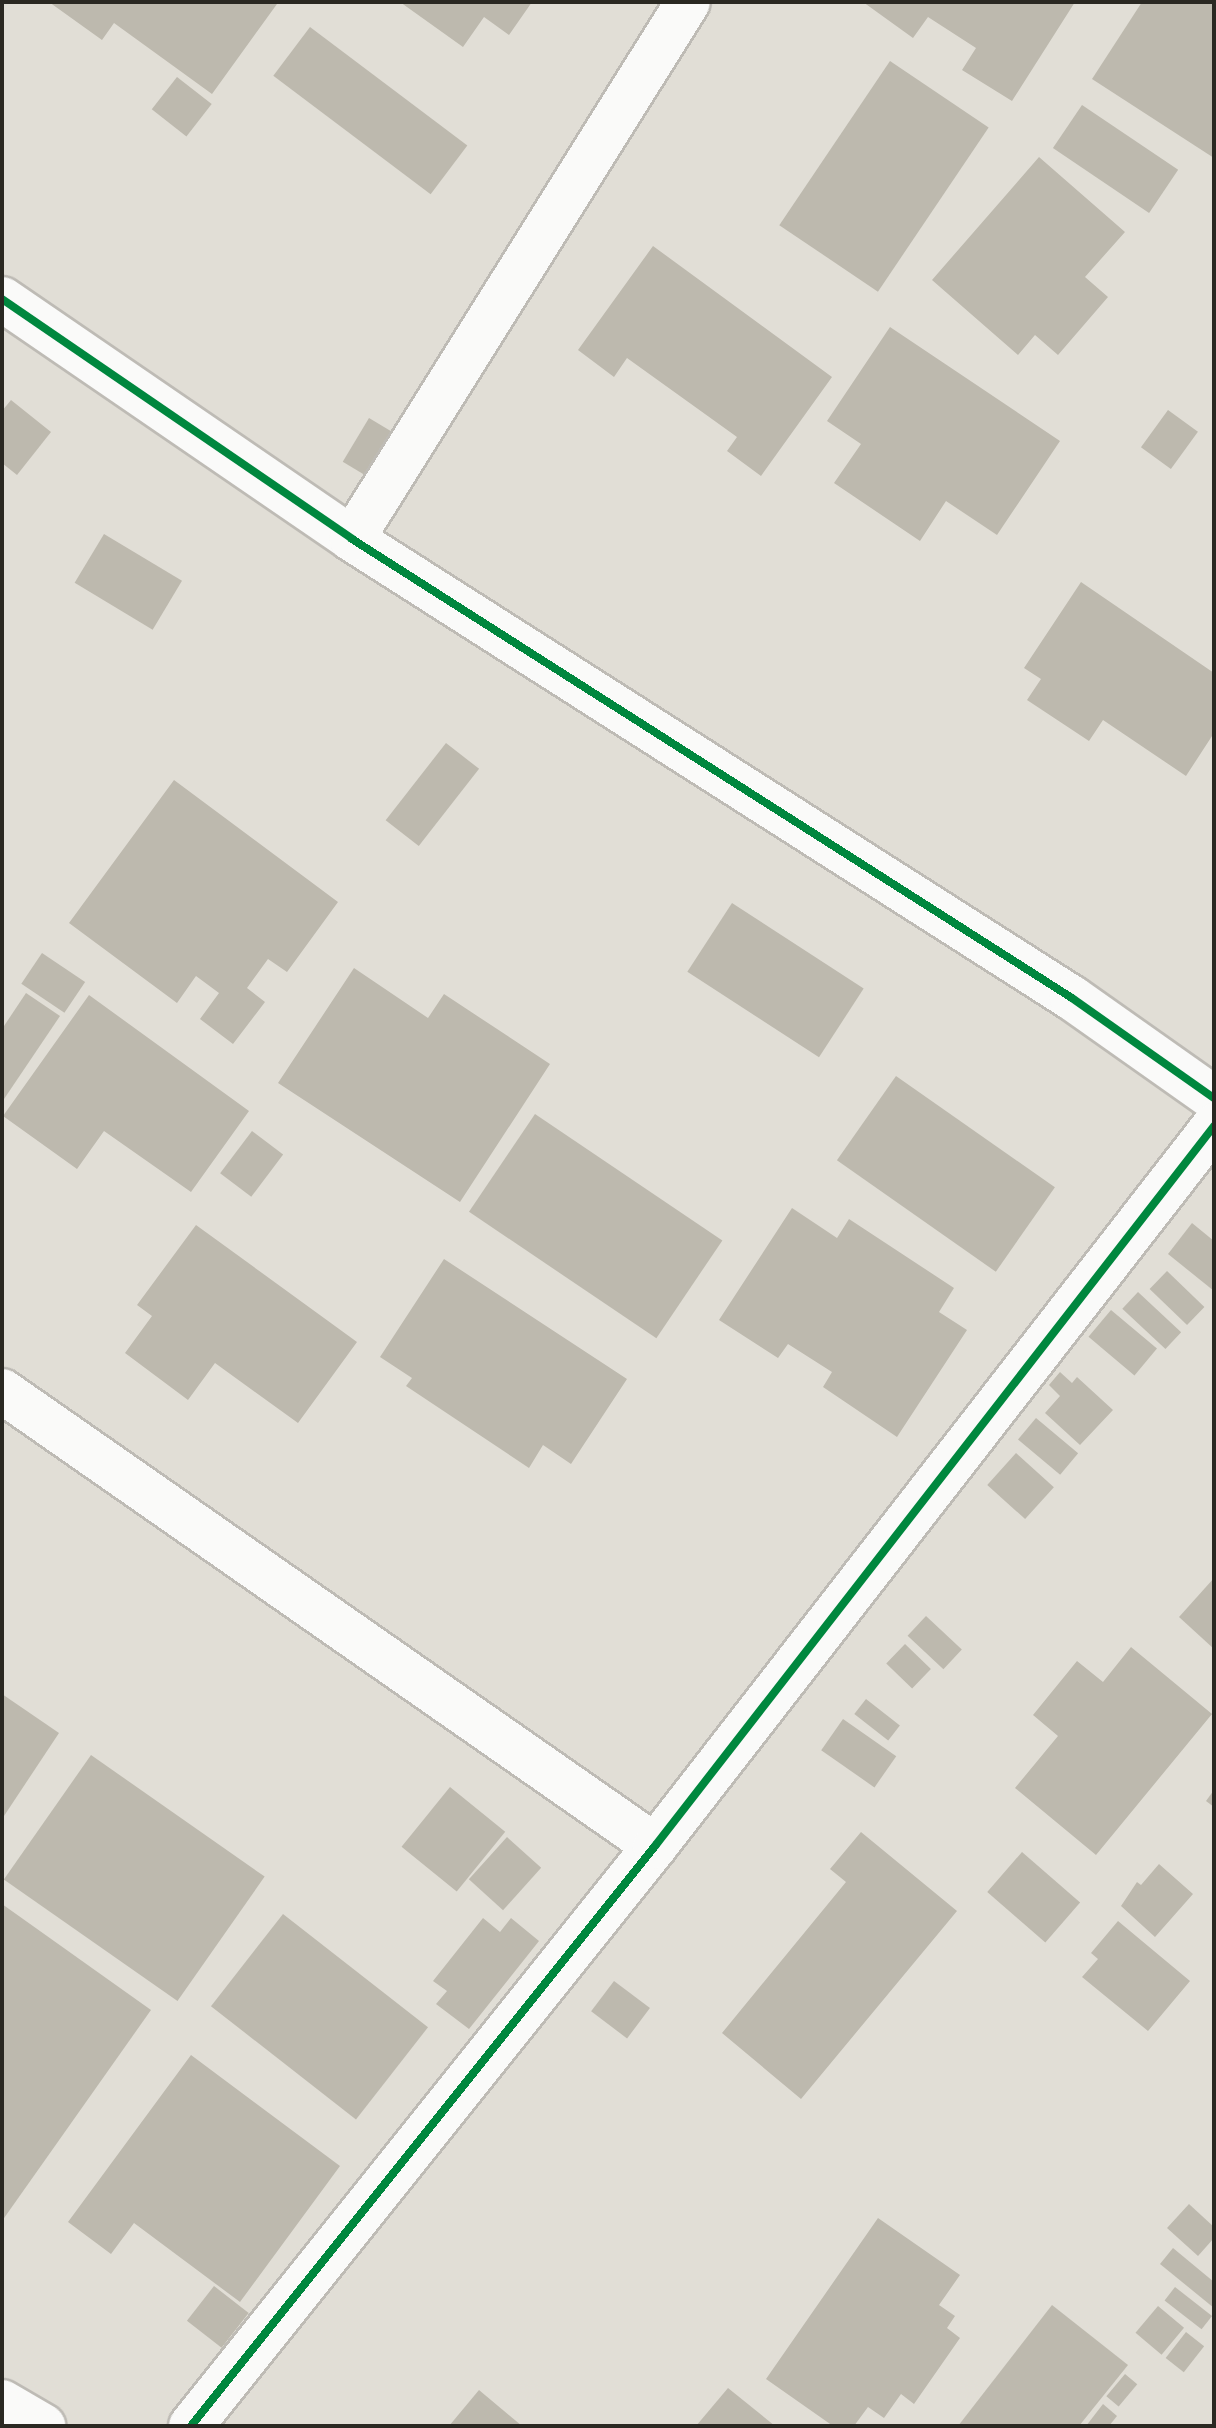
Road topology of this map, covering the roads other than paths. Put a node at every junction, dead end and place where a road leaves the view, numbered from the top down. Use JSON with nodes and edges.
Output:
{"nodes":[{"id":1,"x":688,"y":2,"type":"edge"},
{"id":2,"x":2,"y":299,"type":"edge"},
{"id":3,"x":352,"y":539,"type":"junction"},
{"id":4,"x":1214,"y":1098,"type":"edge"},
{"id":5,"x":1214,"y":1126,"type":"edge"},
{"id":6,"x":2,"y":1391,"type":"edge"},
{"id":7,"x":655,"y":1846,"type":"junction"},
{"id":8,"x":2,"y":2402,"type":"edge"},
{"id":9,"x":43,"y":2426,"type":"edge"},
{"id":10,"x":191,"y":2426,"type":"edge"}],
"edges":[{"from":1,"to":3,"type":"street"},
{"from":2,"to":3,"type":"street"},
{"from":3,"to":4,"type":"street"},
{"from":5,"to":7,"type":"street"},
{"from":6,"to":7,"type":"street"},
{"from":7,"to":10,"type":"street"},
{"from":8,"to":9,"type":"street"}]}
